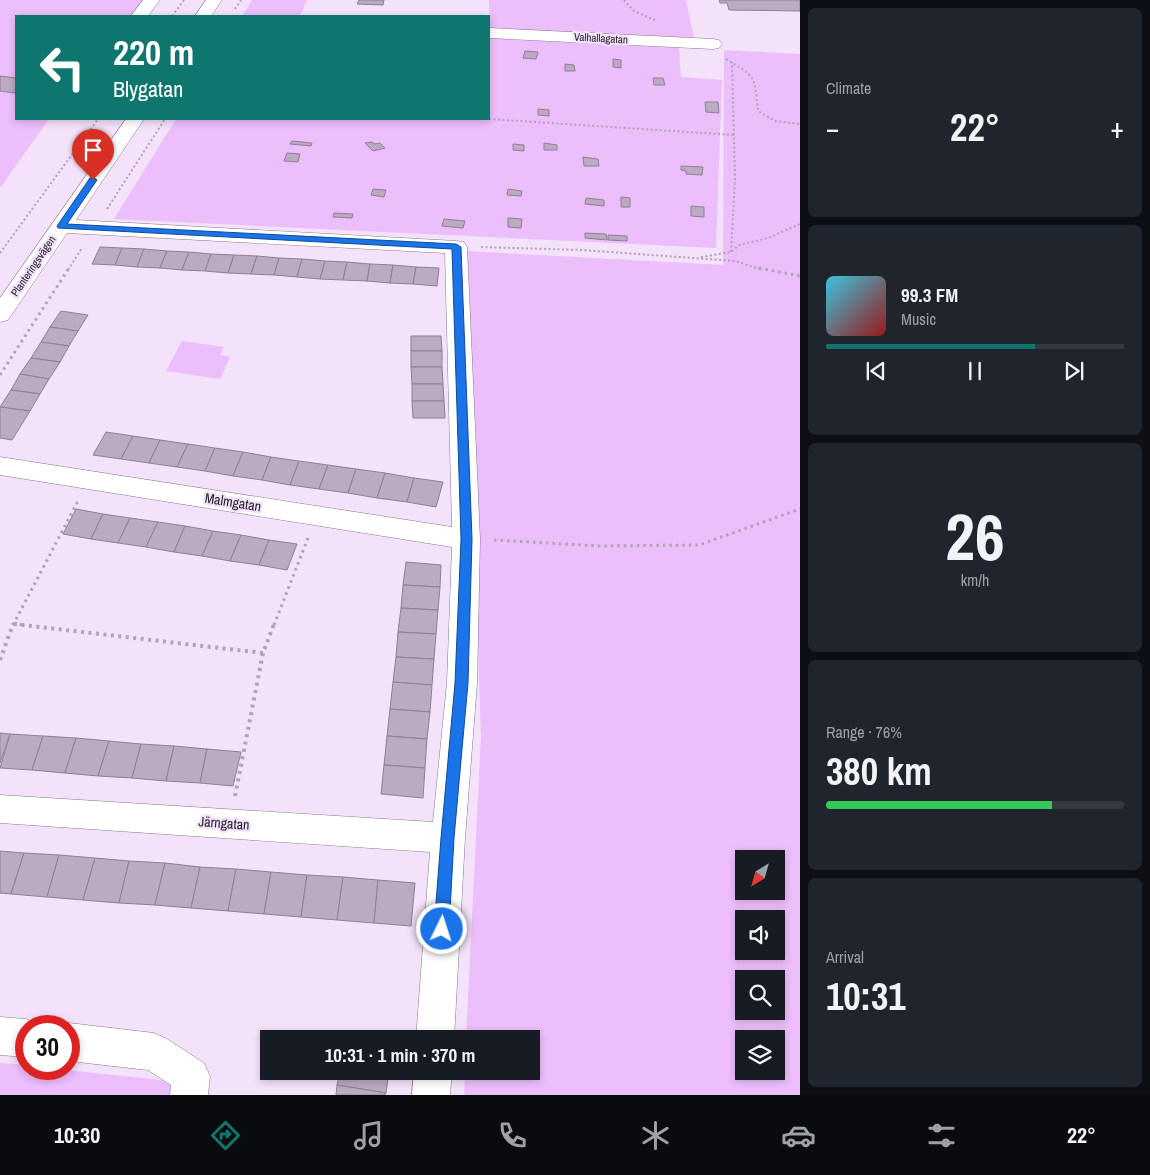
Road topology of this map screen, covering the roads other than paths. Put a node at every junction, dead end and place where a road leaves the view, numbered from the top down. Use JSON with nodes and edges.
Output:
{"nodes":[{"id":1,"x":152,"y":0,"type":"edge"},
{"id":2,"x":214,"y":0,"type":"edge"},
{"id":3,"x":140,"y":15,"type":"edge"},
{"id":4,"x":204,"y":15,"type":"edge"},
{"id":5,"x":490,"y":33,"type":"edge"},
{"id":6,"x":713,"y":44,"type":"dead end"},
{"id":7,"x":134,"y":120,"type":"edge"},
{"id":8,"x":61,"y":226,"type":"junction"},
{"id":9,"x":0,"y":315,"type":"edge"},
{"id":10,"x":0,"y":466,"type":"edge"},
{"id":11,"x":466,"y":539,"type":"junction"},
{"id":12,"x":0,"y":809,"type":"edge"},
{"id":13,"x":448,"y":838,"type":"junction"},
{"id":14,"x":436,"y":1030,"type":"edge"},
{"id":15,"x":0,"y":1036,"type":"edge"},
{"id":16,"x":15,"y":1037,"type":"edge"},
{"id":17,"x":80,"y":1043,"type":"edge"},
{"id":18,"x":432,"y":1080,"type":"edge"},
{"id":19,"x":189,"y":1095,"type":"edge"},
{"id":20,"x":431,"y":1095,"type":"edge"}],
"edges":[{"from":1,"to":3,"type":"street"},
{"from":2,"to":4,"type":"street"},
{"from":5,"to":6,"type":"street","name":"Valhallagatan"},
{"from":7,"to":8,"type":"street","name":"Planteringsvägen"},
{"from":8,"to":9,"type":"street","name":"Planteringsvägen"},
{"from":8,"to":11,"type":"street"},
{"from":10,"to":11,"type":"street","name":"Malmgatan"},
{"from":11,"to":13,"type":"street"},
{"from":12,"to":13,"type":"street","name":"Järngatan"},
{"from":13,"to":14,"type":"street"},
{"from":15,"to":16,"type":"street"},
{"from":17,"to":19,"type":"street"},
{"from":18,"to":20,"type":"street"}]}
